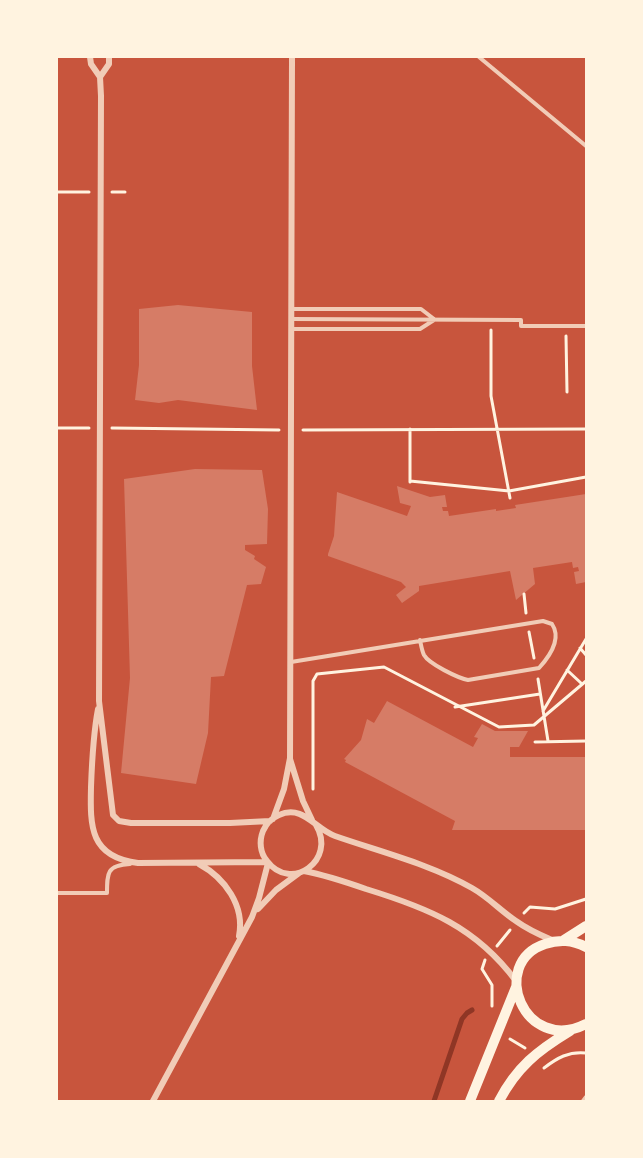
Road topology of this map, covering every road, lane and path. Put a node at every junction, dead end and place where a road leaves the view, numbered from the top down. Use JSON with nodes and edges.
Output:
{"nodes":[{"id":1,"x":90,"y":57,"type":"edge"},
{"id":2,"x":110,"y":57,"type":"edge"},
{"id":3,"x":292,"y":57,"type":"edge"},
{"id":4,"x":479,"y":57,"type":"edge"},
{"id":5,"x":100,"y":77,"type":"junction"},
{"id":6,"x":586,"y":146,"type":"edge"},
{"id":7,"x":57,"y":192,"type":"edge"},
{"id":8,"x":89,"y":192,"type":"dead end"},
{"id":9,"x":110,"y":192,"type":"dead end"},
{"id":10,"x":125,"y":192,"type":"dead end"},
{"id":11,"x":291,"y":309,"type":"junction"},
{"id":12,"x":291,"y":319,"type":"junction"},
{"id":13,"x":435,"y":320,"type":"junction"},
{"id":14,"x":491,"y":320,"type":"junction"},
{"id":15,"x":566,"y":326,"type":"junction"},
{"id":16,"x":586,"y":326,"type":"edge"},
{"id":17,"x":291,"y":329,"type":"junction"},
{"id":18,"x":567,"y":392,"type":"dead end"},
{"id":19,"x":57,"y":428,"type":"edge"},
{"id":20,"x":89,"y":428,"type":"dead end"},
{"id":21,"x":112,"y":428,"type":"dead end"},
{"id":22,"x":498,"y":428,"type":"junction"},
{"id":23,"x":410,"y":429,"type":"junction"},
{"id":24,"x":586,"y":429,"type":"edge"},
{"id":25,"x":281,"y":430,"type":"dead end"},
{"id":26,"x":301,"y":430,"type":"dead end"},
{"id":27,"x":586,"y":477,"type":"edge"},
{"id":28,"x":509,"y":491,"type":"junction"},
{"id":29,"x":510,"y":498,"type":"dead end"},
{"id":30,"x":586,"y":639,"type":"edge"},
{"id":31,"x":420,"y":640,"type":"junction"},
{"id":32,"x":580,"y":648,"type":"junction"},
{"id":33,"x":586,"y":655,"type":"edge"},
{"id":34,"x":290,"y":663,"type":"junction"},
{"id":35,"x":567,"y":670,"type":"junction"},
{"id":36,"x":586,"y":681,"type":"edge"},
{"id":37,"x":582,"y":684,"type":"junction"},
{"id":38,"x":540,"y":694,"type":"dead end"},
{"id":39,"x":99,"y":701,"type":"junction"},
{"id":40,"x":462,"y":706,"type":"junction"},
{"id":41,"x":455,"y":707,"type":"dead end"},
{"id":42,"x":543,"y":711,"type":"dead end"},
{"id":43,"x":586,"y":741,"type":"edge"},
{"id":44,"x":535,"y":742,"type":"dead end"},
{"id":45,"x":290,"y":758,"type":"junction"},
{"id":46,"x":313,"y":794,"type":"dead end"},
{"id":47,"x":271,"y":820,"type":"junction"},
{"id":48,"x":315,"y":823,"type":"junction"},
{"id":49,"x":196,"y":862,"type":"junction"},
{"id":50,"x":268,"y":862,"type":"junction"},
{"id":51,"x":143,"y":863,"type":"junction"},
{"id":52,"x":302,"y":872,"type":"junction"},
{"id":53,"x":57,"y":893,"type":"edge"},
{"id":54,"x":586,"y":899,"type":"edge"},
{"id":55,"x":252,"y":917,"type":"junction"},
{"id":56,"x":517,"y":922,"type":"junction"},
{"id":57,"x":586,"y":926,"type":"edge"},
{"id":58,"x":559,"y":940,"type":"junction"},
{"id":59,"x":236,"y":945,"type":"junction"},
{"id":60,"x":586,"y":947,"type":"edge"},
{"id":61,"x":492,"y":952,"type":"junction"},
{"id":62,"x":517,"y":983,"type":"junction"},
{"id":63,"x":490,"y":1012,"type":"dead end"},
{"id":64,"x":580,"y":1028,"type":"edge"},
{"id":65,"x":508,"y":1038,"type":"dead end"},
{"id":66,"x":523,"y":1047,"type":"dead end"},
{"id":67,"x":586,"y":1053,"type":"edge"},
{"id":68,"x":541,"y":1070,"type":"dead end"},
{"id":69,"x":586,"y":1097,"type":"edge"},
{"id":70,"x":153,"y":1101,"type":"edge"},
{"id":71,"x":470,"y":1101,"type":"edge"},
{"id":72,"x":499,"y":1101,"type":"edge"},
{"id":73,"x":583,"y":1101,"type":"edge"}],
"edges":[{"from":1,"to":5,"type":"street"},
{"from":2,"to":5,"type":"street"},
{"from":3,"to":11,"type":"street"},
{"from":4,"to":6,"type":"lane"},
{"from":5,"to":39,"type":"street"},
{"from":7,"to":8,"type":"path"},
{"from":9,"to":10,"type":"path"},
{"from":11,"to":12,"type":"street"},
{"from":11,"to":13,"type":"lane"},
{"from":12,"to":13,"type":"lane"},
{"from":12,"to":17,"type":"street"},
{"from":13,"to":14,"type":"lane"},
{"from":13,"to":17,"type":"lane"},
{"from":14,"to":15,"type":"lane"},
{"from":14,"to":22,"type":"path"},
{"from":15,"to":16,"type":"lane"},
{"from":15,"to":18,"type":"path"},
{"from":17,"to":34,"type":"street"},
{"from":19,"to":20,"type":"path"},
{"from":21,"to":25,"type":"path"},
{"from":22,"to":23,"type":"path"},
{"from":22,"to":24,"type":"path"},
{"from":22,"to":28,"type":"path"},
{"from":23,"to":26,"type":"path"},
{"from":23,"to":28,"type":"path"},
{"from":27,"to":28,"type":"path"},
{"from":28,"to":29,"type":"path"},
{"from":30,"to":32,"type":"path"},
{"from":31,"to":31,"type":"lane"},
{"from":31,"to":34,"type":"lane"},
{"from":32,"to":33,"type":"path"},
{"from":32,"to":35,"type":"path"},
{"from":34,"to":45,"type":"street"},
{"from":35,"to":37,"type":"path"},
{"from":35,"to":42,"type":"path"},
{"from":36,"to":37,"type":"path"},
{"from":37,"to":40,"type":"path"},
{"from":38,"to":40,"type":"path"},
{"from":39,"to":47,"type":"street"},
{"from":39,"to":51,"type":"street"},
{"from":40,"to":41,"type":"path"},
{"from":40,"to":46,"type":"path"},
{"from":43,"to":44,"type":"path"},
{"from":45,"to":47,"type":"street"},
{"from":45,"to":48,"type":"street"},
{"from":47,"to":48,"type":"street"},
{"from":47,"to":50,"type":"street"},
{"from":48,"to":52,"type":"street"},
{"from":48,"to":56,"type":"street"},
{"from":49,"to":50,"type":"street"},
{"from":49,"to":51,"type":"street"},
{"from":49,"to":59,"type":"street"},
{"from":50,"to":52,"type":"street"},
{"from":50,"to":55,"type":"street"},
{"from":51,"to":53,"type":"lane"},
{"from":52,"to":55,"type":"street"},
{"from":52,"to":61,"type":"street"},
{"from":54,"to":56,"type":"path"},
{"from":55,"to":59,"type":"street"},
{"from":56,"to":58,"type":"street"},
{"from":56,"to":61,"type":"path"},
{"from":57,"to":58,"type":"main road"},
{"from":58,"to":60,"type":"main road"},
{"from":58,"to":62,"type":"main road"},
{"from":59,"to":70,"type":"street"},
{"from":61,"to":62,"type":"street"},
{"from":61,"to":63,"type":"path"},
{"from":62,"to":64,"type":"main road"},
{"from":62,"to":71,"type":"main road"},
{"from":64,"to":72,"type":"main road"},
{"from":65,"to":66,"type":"path"},
{"from":67,"to":68,"type":"path"},
{"from":69,"to":73,"type":"lane"}]}
